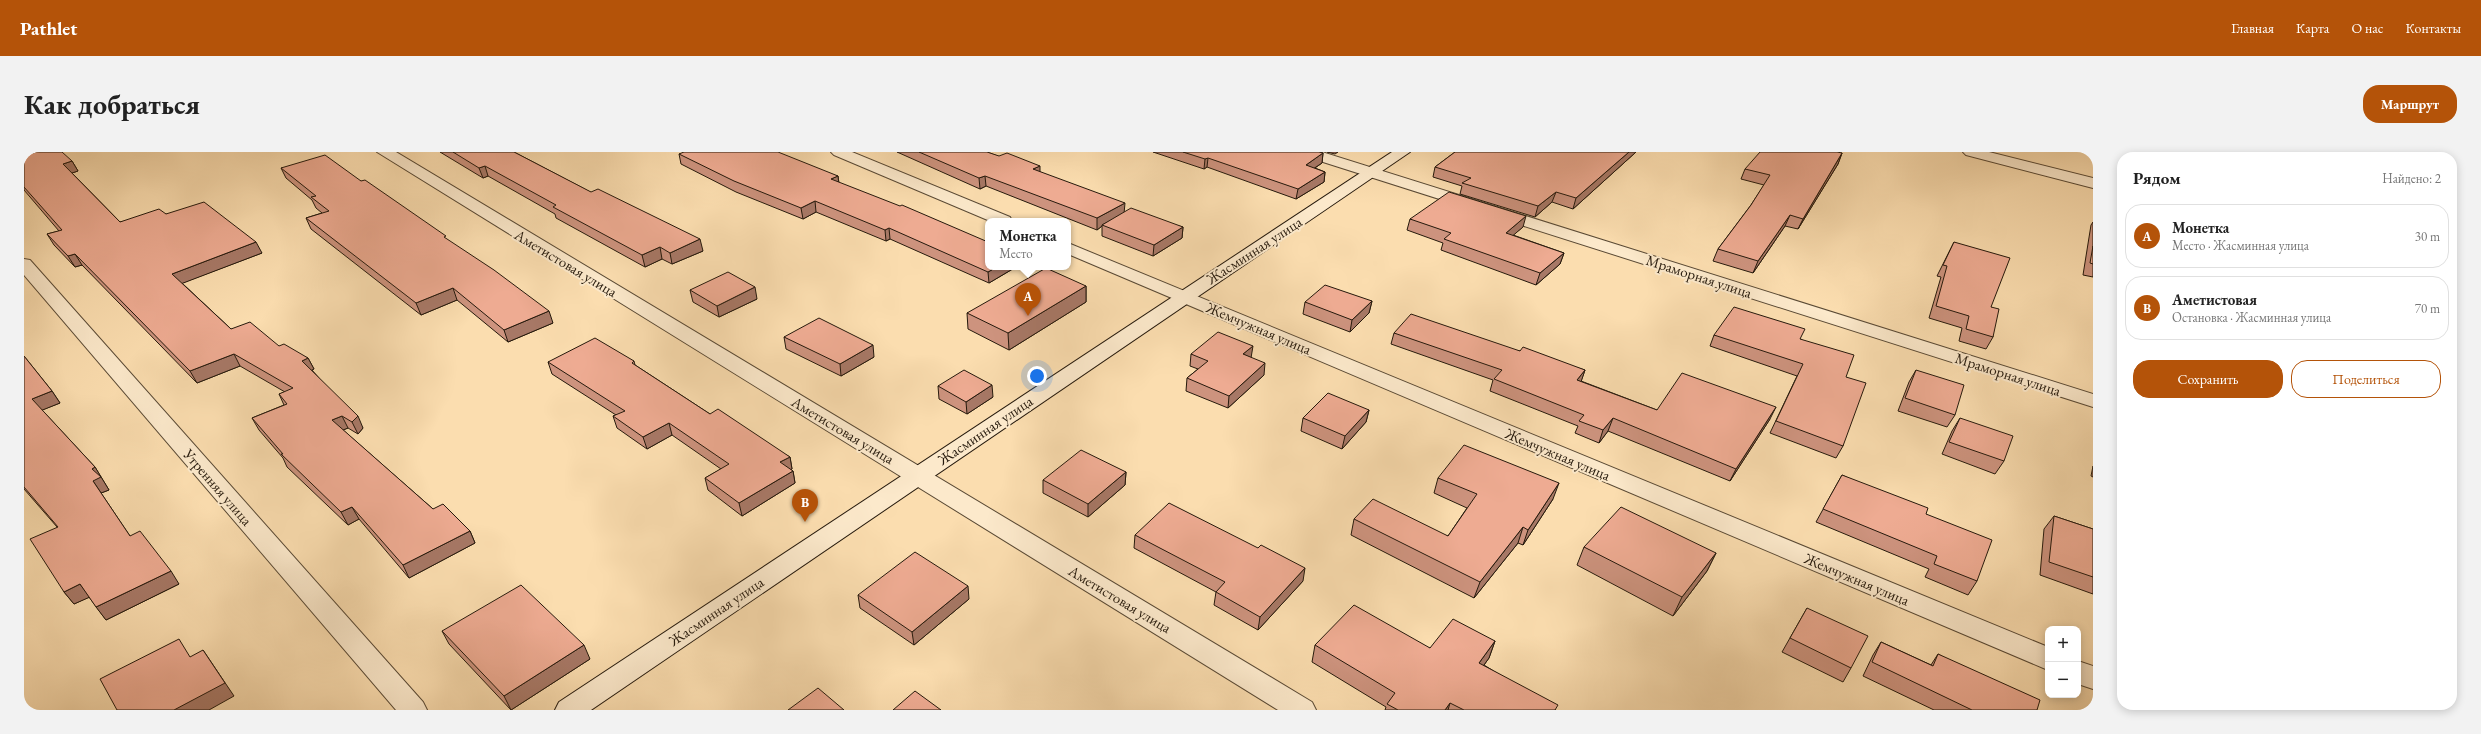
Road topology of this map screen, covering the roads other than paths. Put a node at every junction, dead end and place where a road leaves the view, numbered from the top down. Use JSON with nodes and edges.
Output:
{"nodes":[{"id":1,"x":384,"y":152,"type":"edge"},
{"id":2,"x":839,"y":152,"type":"edge"},
{"id":3,"x":1306,"y":152,"type":"edge"},
{"id":4,"x":1402,"y":152,"type":"edge"},
{"id":5,"x":1971,"y":152,"type":"edge"},
{"id":6,"x":1371,"y":172,"type":"junction"},
{"id":7,"x":2093,"y":183,"type":"edge"},
{"id":8,"x":997,"y":218,"type":"edge"},
{"id":9,"x":1071,"y":249,"type":"edge"},
{"id":10,"x":24,"y":264,"type":"edge"},
{"id":11,"x":1183,"y":296,"type":"junction"},
{"id":12,"x":2093,"y":401,"type":"edge"},
{"id":13,"x":918,"y":476,"type":"junction"},
{"id":14,"x":2045,"y":659,"type":"edge"},
{"id":15,"x":2081,"y":673,"type":"edge"},
{"id":16,"x":2093,"y":678,"type":"edge"},
{"id":17,"x":413,"y":710,"type":"edge"},
{"id":18,"x":569,"y":710,"type":"edge"},
{"id":19,"x":1302,"y":710,"type":"edge"}],
"edges":[{"from":1,"to":13,"type":"street","name":"Аметистовая улица"},
{"from":2,"to":8,"type":"street"},
{"from":3,"to":6,"type":"street","name":"Мраморная улица"},
{"from":4,"to":6,"type":"street","name":"Жасминная улица"},
{"from":5,"to":7,"type":"street"},
{"from":6,"to":11,"type":"street","name":"Жасминная улица"},
{"from":6,"to":12,"type":"street","name":"Мраморная улица"},
{"from":9,"to":11,"type":"street","name":"Жемчужная улица"},
{"from":10,"to":17,"type":"street","name":"Утренняя улица"},
{"from":11,"to":13,"type":"street","name":"Жасминная улица"},
{"from":11,"to":14,"type":"street","name":"Жемчужная улица"},
{"from":13,"to":18,"type":"street","name":"Жасминная улица"},
{"from":13,"to":19,"type":"street","name":"Аметистовая улица"},
{"from":15,"to":16,"type":"street"}]}
